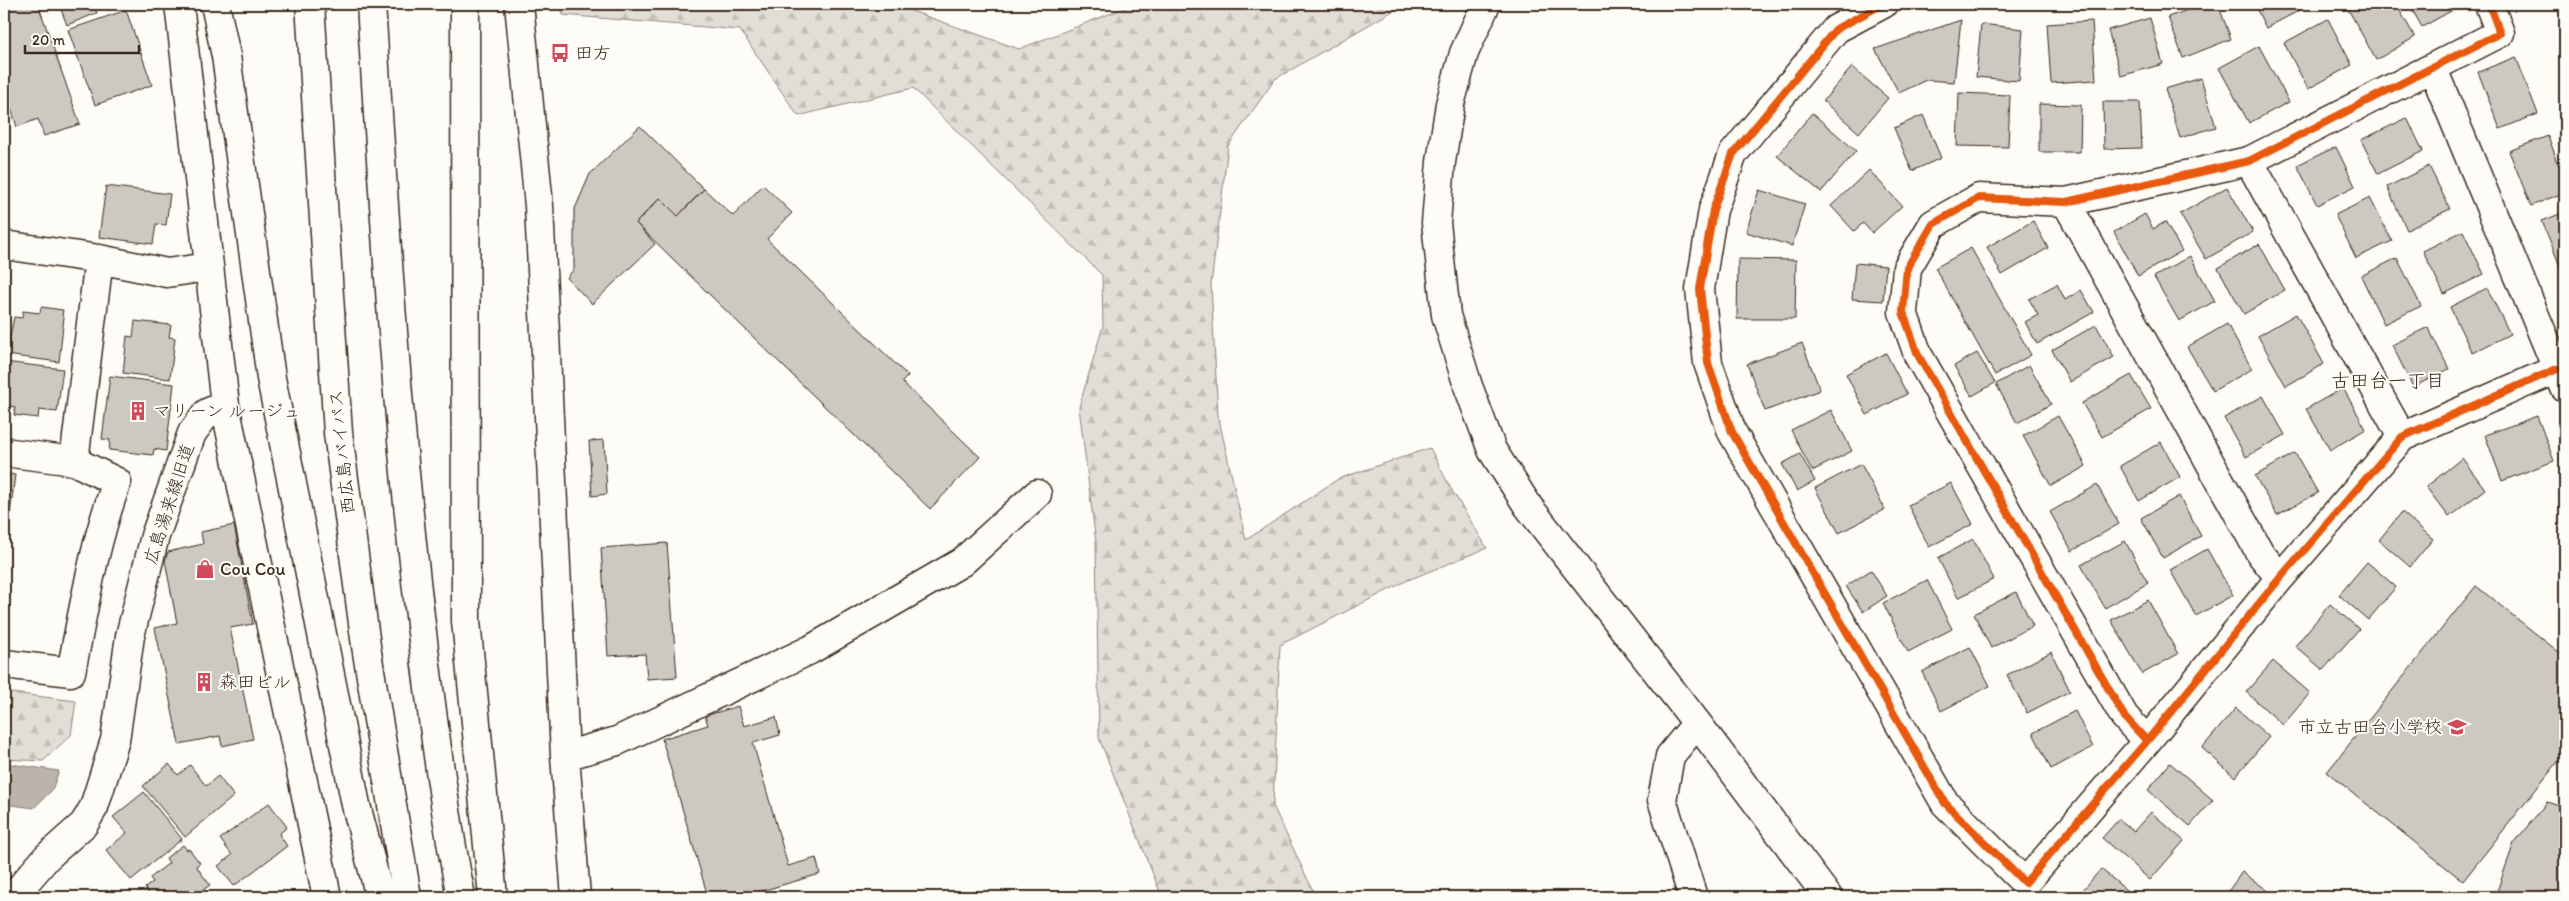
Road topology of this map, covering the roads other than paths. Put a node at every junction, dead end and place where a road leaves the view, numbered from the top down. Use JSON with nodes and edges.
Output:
{"nodes":[{"id":1,"x":179,"y":4,"type":"edge"},
{"id":2,"x":215,"y":4,"type":"edge"},
{"id":3,"x":310,"y":4,"type":"edge"},
{"id":4,"x":371,"y":4,"type":"edge"},
{"id":5,"x":465,"y":4,"type":"edge"},
{"id":6,"x":519,"y":4,"type":"edge"},
{"id":7,"x":1486,"y":4,"type":"edge"},
{"id":8,"x":1883,"y":4,"type":"edge"},
{"id":9,"x":2490,"y":4,"type":"edge"},
{"id":10,"x":2433,"y":69,"type":"junction"},
{"id":11,"x":2249,"y":161,"type":"junction"},
{"id":12,"x":2066,"y":202,"type":"junction"},
{"id":13,"x":4,"y":245,"type":"edge"},
{"id":14,"x":99,"y":258,"type":"junction"},
{"id":15,"x":208,"y":267,"type":"junction"},
{"id":16,"x":2561,"y":379,"type":"edge"},
{"id":17,"x":225,"y":405,"type":"junction"},
{"id":18,"x":2402,"y":437,"type":"junction"},
{"id":19,"x":4,"y":452,"type":"edge"},
{"id":20,"x":74,"y":461,"type":"junction"},
{"id":21,"x":1037,"y":494,"type":"dead end"},
{"id":22,"x":2280,"y":578,"type":"junction"},
{"id":23,"x":4,"y":664,"type":"edge"},
{"id":24,"x":1697,"y":723,"type":"junction"},
{"id":25,"x":2147,"y":741,"type":"junction"},
{"id":26,"x":565,"y":756,"type":"junction"},
{"id":27,"x":15,"y":897,"type":"edge"},
{"id":28,"x":327,"y":897,"type":"edge"},
{"id":29,"x":380,"y":897,"type":"edge"},
{"id":30,"x":407,"y":897,"type":"edge"},
{"id":31,"x":461,"y":897,"type":"edge"},
{"id":32,"x":493,"y":897,"type":"edge"},
{"id":33,"x":576,"y":897,"type":"edge"},
{"id":34,"x":1693,"y":897,"type":"edge"},
{"id":35,"x":1828,"y":897,"type":"edge"}],
"edges":[{"from":1,"to":15,"type":"main road"},
{"from":2,"to":29,"type":"main road"},
{"from":3,"to":30,"type":"main road","name":"西広島バイパス"},
{"from":4,"to":31,"type":"main road"},
{"from":5,"to":32,"type":"main road"},
{"from":6,"to":26,"type":"main road"},
{"from":7,"to":24,"type":"main road"},
{"from":8,"to":25,"type":"main road"},
{"from":9,"to":10,"type":"main road"},
{"from":10,"to":11,"type":"main road"},
{"from":10,"to":16,"type":"main road"},
{"from":11,"to":12,"type":"main road"},
{"from":11,"to":18,"type":"main road"},
{"from":12,"to":22,"type":"main road"},
{"from":12,"to":25,"type":"main road"},
{"from":13,"to":14,"type":"main road"},
{"from":14,"to":15,"type":"main road"},
{"from":14,"to":20,"type":"main road"},
{"from":15,"to":17,"type":"main road"},
{"from":16,"to":18,"type":"main road"},
{"from":17,"to":27,"type":"main road","name":"広島湯来線旧道"},
{"from":17,"to":28,"type":"main road"},
{"from":18,"to":22,"type":"main road"},
{"from":19,"to":20,"type":"main road"},
{"from":20,"to":23,"type":"main road"},
{"from":21,"to":26,"type":"main road"},
{"from":22,"to":25,"type":"main road"},
{"from":24,"to":34,"type":"main road"},
{"from":24,"to":35,"type":"main road"},
{"from":26,"to":33,"type":"main road"}]}
